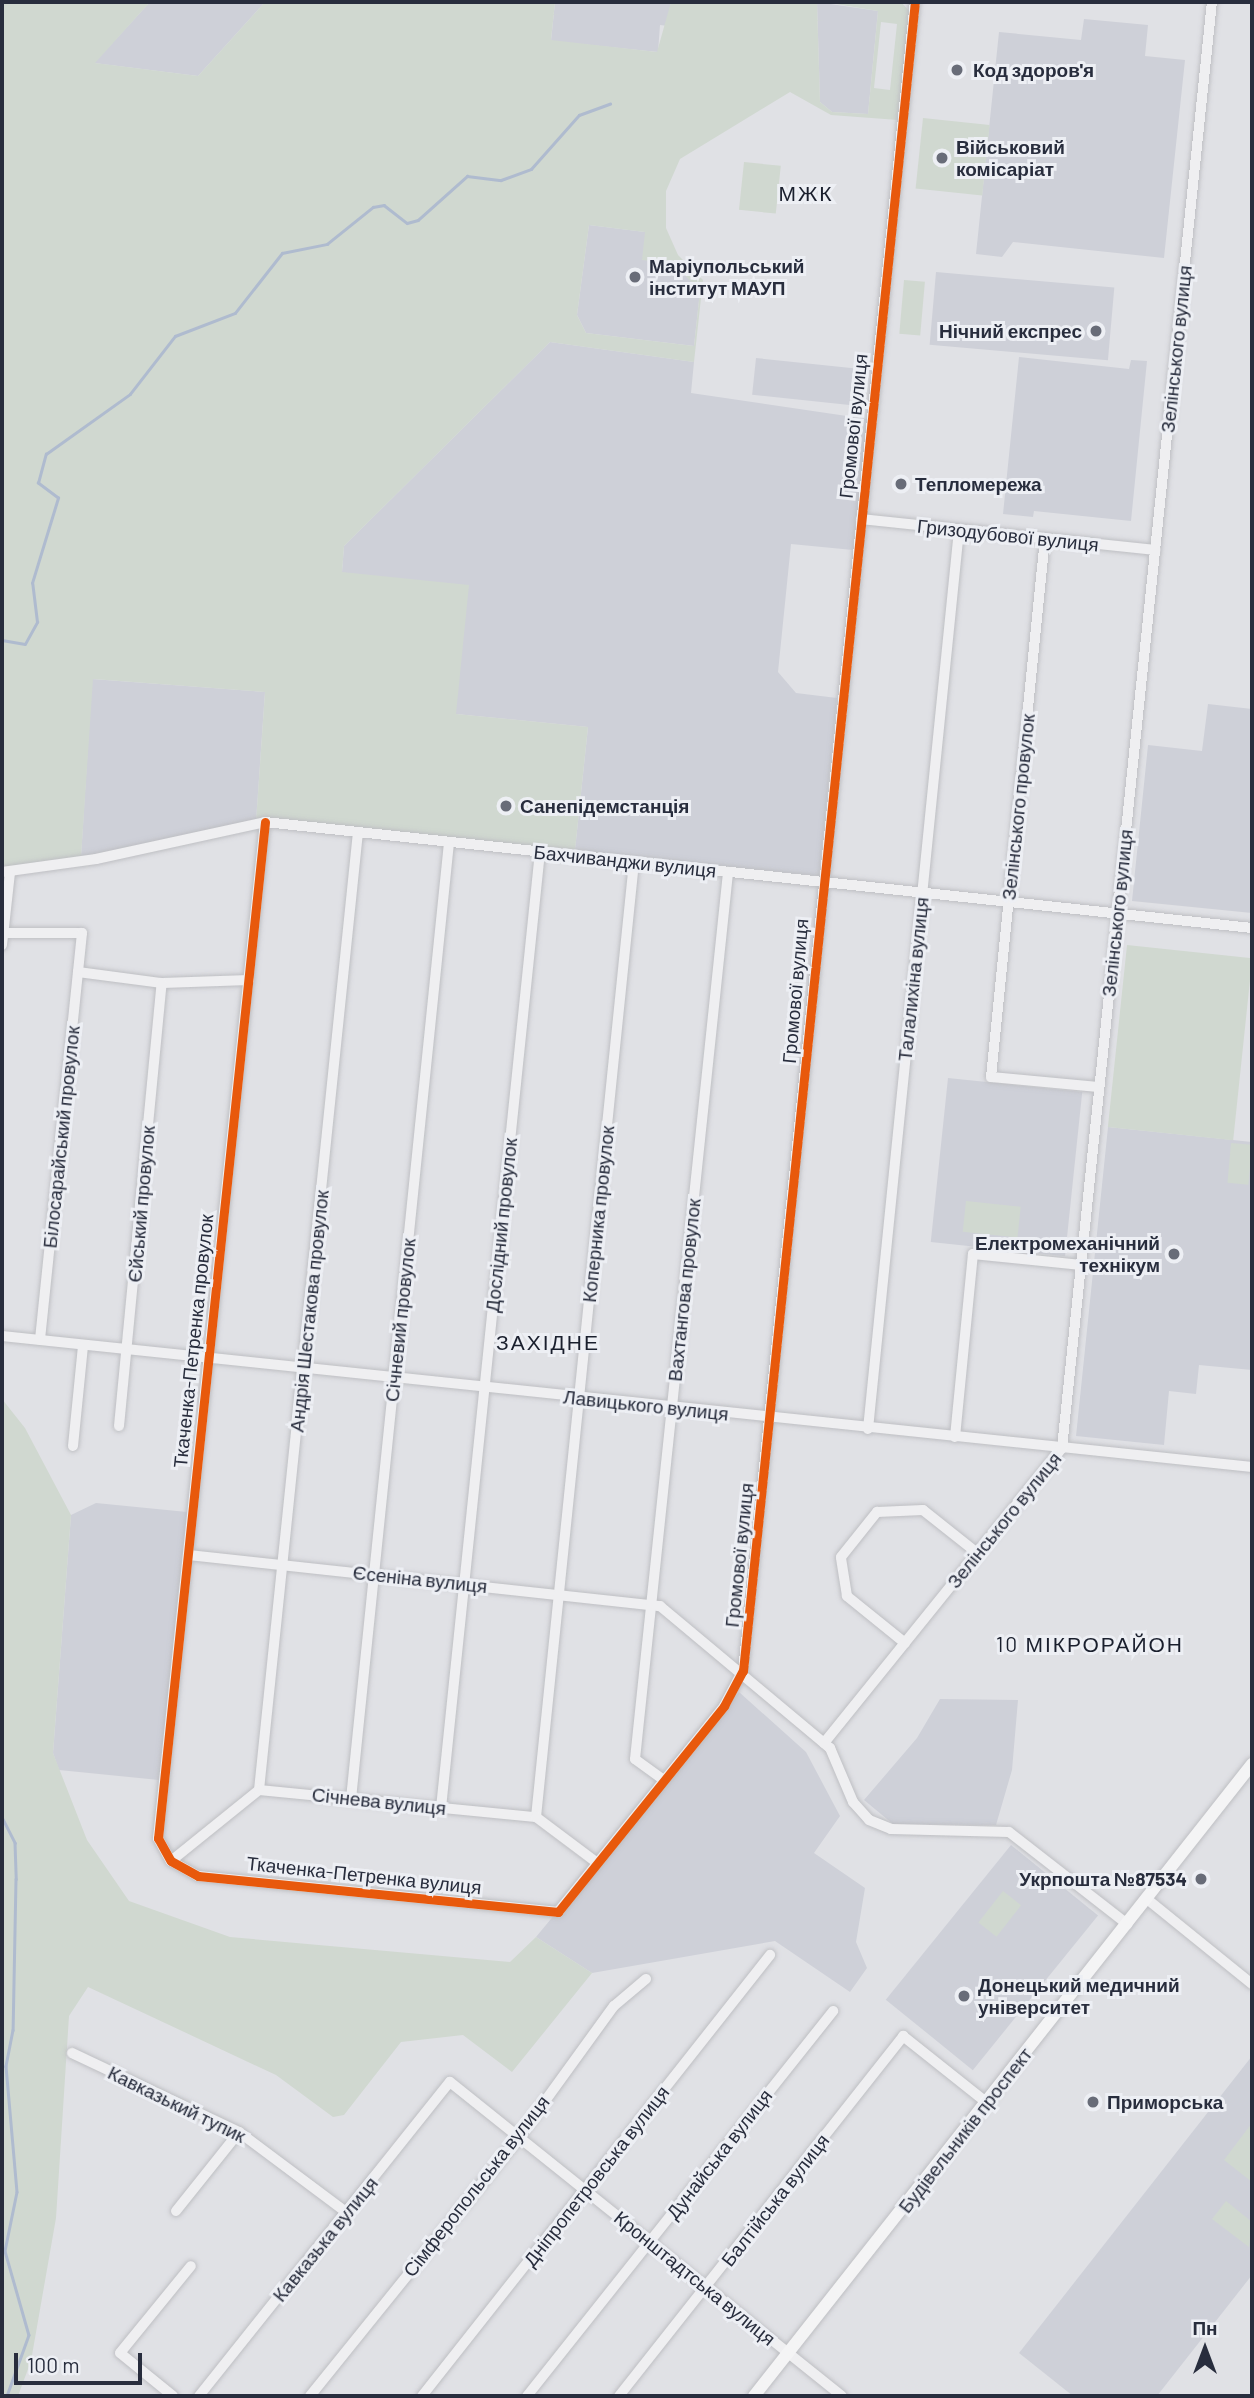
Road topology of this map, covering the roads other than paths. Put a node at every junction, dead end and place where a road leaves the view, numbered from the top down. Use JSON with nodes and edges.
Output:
{"nodes":[{"id":1,"x":925,"y":2,"type":"edge"},
{"id":2,"x":1212,"y":2,"type":"edge"},
{"id":3,"x":912,"y":5,"type":"edge"},
{"id":4,"x":861,"y":519,"type":"junction"},
{"id":5,"x":959,"y":530,"type":"junction"},
{"id":6,"x":1045,"y":538,"type":"junction"},
{"id":7,"x":1155,"y":550,"type":"junction"},
{"id":8,"x":265,"y":822,"type":"junction"},
{"id":9,"x":358,"y":832,"type":"junction"},
{"id":10,"x":449,"y":842,"type":"junction"},
{"id":11,"x":540,"y":851,"type":"junction"},
{"id":12,"x":634,"y":862,"type":"junction"},
{"id":13,"x":6,"y":872,"type":"edge"},
{"id":14,"x":728,"y":872,"type":"junction"},
{"id":15,"x":823,"y":882,"type":"junction"},
{"id":16,"x":922,"y":893,"type":"junction"},
{"id":17,"x":1008,"y":902,"type":"junction"},
{"id":18,"x":1116,"y":914,"type":"junction"},
{"id":19,"x":1252,"y":928,"type":"edge"},
{"id":20,"x":3,"y":933,"type":"edge"},
{"id":21,"x":2,"y":945,"type":"edge"},
{"id":22,"x":78,"y":972,"type":"junction"},
{"id":23,"x":249,"y":980,"type":"junction"},
{"id":24,"x":162,"y":983,"type":"junction"},
{"id":25,"x":1099,"y":1087,"type":"junction"},
{"id":26,"x":1081,"y":1265,"type":"junction"},
{"id":27,"x":2,"y":1336,"type":"edge"},
{"id":28,"x":40,"y":1340,"type":"junction"},
{"id":29,"x":83,"y":1345,"type":"junction"},
{"id":30,"x":128,"y":1350,"type":"junction"},
{"id":31,"x":209,"y":1358,"type":"junction"},
{"id":32,"x":303,"y":1369,"type":"junction"},
{"id":33,"x":394,"y":1378,"type":"junction"},
{"id":34,"x":485,"y":1388,"type":"junction"},
{"id":35,"x":579,"y":1398,"type":"junction"},
{"id":36,"x":672,"y":1408,"type":"junction"},
{"id":37,"x":771,"y":1419,"type":"junction"},
{"id":38,"x":119,"y":1426,"type":"dead end"},
{"id":39,"x":868,"y":1429,"type":"junction"},
{"id":40,"x":955,"y":1437,"type":"junction"},
{"id":41,"x":73,"y":1446,"type":"dead end"},
{"id":42,"x":1062,"y":1448,"type":"junction"},
{"id":43,"x":1252,"y":1467,"type":"edge"},
{"id":44,"x":977,"y":1553,"type":"junction"},
{"id":45,"x":188,"y":1555,"type":"junction"},
{"id":46,"x":282,"y":1564,"type":"junction"},
{"id":47,"x":374,"y":1574,"type":"junction"},
{"id":48,"x":464,"y":1584,"type":"junction"},
{"id":49,"x":559,"y":1594,"type":"junction"},
{"id":50,"x":651,"y":1604,"type":"junction"},
{"id":51,"x":905,"y":1643,"type":"junction"},
{"id":52,"x":743,"y":1671,"type":"junction"},
{"id":53,"x":824,"y":1743,"type":"junction"},
{"id":54,"x":1252,"y":1763,"type":"edge"},
{"id":55,"x":661,"y":1778,"type":"junction"},
{"id":56,"x":259,"y":1790,"type":"junction"},
{"id":57,"x":351,"y":1799,"type":"junction"},
{"id":58,"x":441,"y":1808,"type":"junction"},
{"id":59,"x":536,"y":1817,"type":"junction"},
{"id":60,"x":171,"y":1861,"type":"junction"},
{"id":61,"x":596,"y":1862,"type":"junction"},
{"id":62,"x":1147,"y":1899,"type":"junction"},
{"id":63,"x":558,"y":1912,"type":"joint"},
{"id":64,"x":1127,"y":1924,"type":"junction"},
{"id":65,"x":770,"y":1955,"type":"dead end"},
{"id":66,"x":646,"y":1979,"type":"dead end"},
{"id":67,"x":1252,"y":1984,"type":"edge"},
{"id":68,"x":832,"y":2011,"type":"dead end"},
{"id":69,"x":72,"y":2053,"type":"dead end"},
{"id":70,"x":450,"y":2082,"type":"joint"},
{"id":71,"x":986,"y":2102,"type":"junction"},
{"id":72,"x":239,"y":2132,"type":"junction"},
{"id":73,"x":519,"y":2137,"type":"junction"},
{"id":74,"x":585,"y":2190,"type":"junction"},
{"id":75,"x":176,"y":2211,"type":"dead end"},
{"id":76,"x":346,"y":2212,"type":"junction"},
{"id":77,"x":649,"y":2242,"type":"junction"},
{"id":78,"x":191,"y":2266,"type":"dead end"},
{"id":79,"x":706,"y":2288,"type":"junction"},
{"id":80,"x":789,"y":2353,"type":"junction"},
{"id":81,"x":173,"y":2396,"type":"edge"},
{"id":82,"x":199,"y":2396,"type":"edge"},
{"id":83,"x":310,"y":2396,"type":"edge"},
{"id":84,"x":422,"y":2396,"type":"edge"},
{"id":85,"x":527,"y":2396,"type":"edge"},
{"id":86,"x":619,"y":2396,"type":"edge"},
{"id":87,"x":754,"y":2396,"type":"edge"},
{"id":88,"x":842,"y":2396,"type":"edge"}],
"edges":[{"from":1,"to":3,"type":"street"},
{"from":2,"to":7,"type":"street","name":"Зелінського вулиця"},
{"from":3,"to":4,"type":"street","name":"Громової вулиця"},
{"from":4,"to":5,"type":"street","name":"Гризодубової вулиця"},
{"from":4,"to":15,"type":"street","name":"Громової вулиця"},
{"from":5,"to":6,"type":"street","name":"Гризодубової вулиця"},
{"from":5,"to":16,"type":"street","name":"Талалихіна вулиця"},
{"from":6,"to":7,"type":"street","name":"Гризодубової вулиця"},
{"from":6,"to":17,"type":"street","name":"Зелінського провулок"},
{"from":7,"to":18,"type":"street","name":"Зелінського вулиця"},
{"from":8,"to":9,"type":"street","name":"Бахчиванджи вулиця"},
{"from":8,"to":13,"type":"street","name":"Бахчиванджи вулиця"},
{"from":8,"to":23,"type":"street","name":"Ткаченка-Петренка провулок"},
{"from":9,"to":10,"type":"street","name":"Бахчиванджи вулиця"},
{"from":9,"to":32,"type":"street","name":"Андрія Шестакова провулок"},
{"from":10,"to":11,"type":"street","name":"Бахчиванджи вулиця"},
{"from":10,"to":33,"type":"street","name":"Січневий провулок"},
{"from":11,"to":12,"type":"street","name":"Бахчиванджи вулиця"},
{"from":11,"to":34,"type":"street","name":"Дослідний провулок"},
{"from":12,"to":14,"type":"street","name":"Бахчиванджи вулиця"},
{"from":12,"to":35,"type":"street","name":"Коперника провулок"},
{"from":13,"to":20,"type":"street"},
{"from":14,"to":15,"type":"street","name":"Бахчиванджи вулиця"},
{"from":14,"to":36,"type":"street","name":"Вахтангова провулок"},
{"from":15,"to":16,"type":"street","name":"Бахчиванджи вулиця"},
{"from":15,"to":37,"type":"street","name":"Громової вулиця"},
{"from":16,"to":17,"type":"street","name":"Бахчиванджи вулиця"},
{"from":16,"to":39,"type":"street","name":"Талалихіна вулиця"},
{"from":17,"to":18,"type":"street","name":"Бахчиванджи вулиця"},
{"from":17,"to":25,"type":"street","name":"Зелінського провулок"},
{"from":18,"to":19,"type":"street","name":"Бахчиванджи вулиця"},
{"from":18,"to":25,"type":"street","name":"Зелінського вулиця"},
{"from":20,"to":21,"type":"street"},
{"from":20,"to":22,"type":"street","name":"Білосарайський провулок"},
{"from":22,"to":24,"type":"street"},
{"from":22,"to":28,"type":"street","name":"Білосарайський провулок"},
{"from":23,"to":24,"type":"street"},
{"from":23,"to":31,"type":"street","name":"Ткаченка-Петренка провулок"},
{"from":24,"to":30,"type":"street","name":"Єйський провулок"},
{"from":25,"to":26,"type":"street","name":"Зелінського вулиця"},
{"from":26,"to":40,"type":"street"},
{"from":26,"to":42,"type":"street","name":"Зелінського вулиця"},
{"from":27,"to":28,"type":"street","name":"Лавицького вулиця"},
{"from":28,"to":29,"type":"street","name":"Лавицького вулиця"},
{"from":29,"to":30,"type":"street","name":"Лавицького вулиця"},
{"from":29,"to":41,"type":"street"},
{"from":30,"to":31,"type":"street","name":"Лавицького вулиця"},
{"from":30,"to":38,"type":"street","name":"Єйський провулок"},
{"from":31,"to":32,"type":"street","name":"Лавицького вулиця"},
{"from":31,"to":45,"type":"street","name":"Ткаченка-Петренка провулок"},
{"from":32,"to":33,"type":"street","name":"Лавицького вулиця"},
{"from":32,"to":46,"type":"street","name":"Андрія Шестакова провулок"},
{"from":33,"to":34,"type":"street","name":"Лавицького вулиця"},
{"from":33,"to":47,"type":"street","name":"Січневий провулок"},
{"from":34,"to":35,"type":"street","name":"Лавицького вулиця"},
{"from":34,"to":48,"type":"street","name":"Дослідний провулок"},
{"from":35,"to":36,"type":"street","name":"Лавицького вулиця"},
{"from":35,"to":49,"type":"street","name":"Коперника провулок"},
{"from":36,"to":37,"type":"street","name":"Лавицького вулиця"},
{"from":36,"to":50,"type":"street","name":"Вахтангова провулок"},
{"from":37,"to":39,"type":"street","name":"Лавицького вулиця"},
{"from":37,"to":52,"type":"street","name":"Громової вулиця"},
{"from":39,"to":40,"type":"street","name":"Лавицького вулиця"},
{"from":40,"to":42,"type":"street","name":"Лавицького вулиця"},
{"from":42,"to":43,"type":"street","name":"Лавицького вулиця"},
{"from":42,"to":44,"type":"street","name":"Зелінського вулиця"},
{"from":44,"to":51,"type":"street","name":"Зелінського вулиця"},
{"from":44,"to":51,"type":"street"},
{"from":45,"to":46,"type":"street","name":"Єсеніна вулиця"},
{"from":45,"to":60,"type":"street","name":"Ткаченка-Петренка провулок"},
{"from":46,"to":47,"type":"street","name":"Єсеніна вулиця"},
{"from":46,"to":56,"type":"street","name":"Андрія Шестакова провулок"},
{"from":47,"to":48,"type":"street","name":"Єсеніна вулиця"},
{"from":47,"to":57,"type":"street","name":"Січневий провулок"},
{"from":48,"to":49,"type":"street","name":"Єсеніна вулиця"},
{"from":48,"to":58,"type":"street","name":"Дослідний провулок"},
{"from":49,"to":50,"type":"street","name":"Єсеніна вулиця"},
{"from":49,"to":59,"type":"street","name":"Коперника провулок"},
{"from":50,"to":52,"type":"street"},
{"from":50,"to":55,"type":"street","name":"Вахтангова провулок"},
{"from":51,"to":53,"type":"street","name":"Зелінського вулиця"},
{"from":52,"to":53,"type":"street"},
{"from":52,"to":55,"type":"street","name":"Громової вулиця"},
{"from":53,"to":64,"type":"street"},
{"from":54,"to":62,"type":"main road","name":"Будівельників проспект"},
{"from":55,"to":61,"type":"street","name":"Громової вулиця"},
{"from":56,"to":57,"type":"street","name":"Січнева вулиця"},
{"from":56,"to":60,"type":"street"},
{"from":57,"to":58,"type":"street","name":"Січнева вулиця"},
{"from":58,"to":59,"type":"street","name":"Січнева вулиця"},
{"from":59,"to":61,"type":"street"},
{"from":60,"to":63,"type":"street","name":"Ткаченка-Петренка вулиця"},
{"from":61,"to":63,"type":"street","name":"Громової вулиця"},
{"from":62,"to":64,"type":"main road","name":"Будівельників проспект"},
{"from":62,"to":67,"type":"street"},
{"from":64,"to":71,"type":"main road","name":"Будівельників проспект"},
{"from":65,"to":74,"type":"street","name":"Дніпропетровська вулиця"},
{"from":66,"to":73,"type":"street","name":"Сімферопольська вулиця"},
{"from":68,"to":77,"type":"street","name":"Дунайська вулиця"},
{"from":69,"to":72,"type":"street","name":"Кавказький тупик"},
{"from":70,"to":73,"type":"street","name":"Кронштадтська вулиця"},
{"from":70,"to":76,"type":"street","name":"Кавказька вулиця"},
{"from":71,"to":79,"type":"street","name":"Балтійська вулиця"},
{"from":71,"to":80,"type":"main road","name":"Будівельників проспект"},
{"from":72,"to":75,"type":"street"},
{"from":72,"to":76,"type":"street","name":"Кавказький тупик"},
{"from":73,"to":74,"type":"street","name":"Кронштадтська вулиця"},
{"from":73,"to":83,"type":"street","name":"Сімферопольська вулиця"},
{"from":74,"to":77,"type":"street","name":"Кронштадтська вулиця"},
{"from":74,"to":84,"type":"street","name":"Дніпропетровська вулиця"},
{"from":76,"to":82,"type":"street","name":"Кавказька вулиця"},
{"from":77,"to":79,"type":"street","name":"Кронштадтська вулиця"},
{"from":77,"to":85,"type":"street","name":"Дунайська вулиця"},
{"from":78,"to":81,"type":"street"},
{"from":79,"to":80,"type":"street","name":"Кронштадтська вулиця"},
{"from":79,"to":86,"type":"street","name":"Балтійська вулиця"},
{"from":80,"to":87,"type":"main road","name":"Будівельників проспект"},
{"from":80,"to":88,"type":"street","name":"Кронштадтська вулиця"}]}
